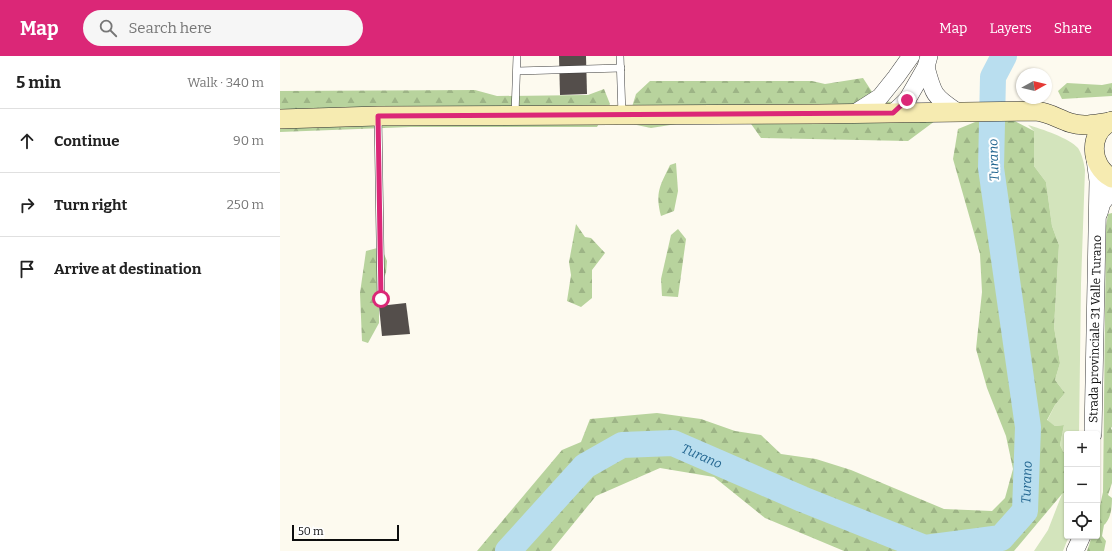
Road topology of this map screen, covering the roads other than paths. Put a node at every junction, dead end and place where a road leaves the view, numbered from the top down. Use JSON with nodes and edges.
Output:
{"nodes":[{"id":1,"x":517,"y":56,"type":"edge"},
{"id":2,"x":620,"y":56,"type":"edge"},
{"id":3,"x":911,"y":56,"type":"edge"},
{"id":4,"x":928,"y":62,"type":"edge"},
{"id":5,"x":621,"y":68,"type":"junction"},
{"id":6,"x":517,"y":71,"type":"junction"},
{"id":7,"x":896,"y":77,"type":"junction"},
{"id":8,"x":956,"y":111,"type":"junction"},
{"id":9,"x":855,"y":113,"type":"junction"},
{"id":10,"x":893,"y":113,"type":"junction"},
{"id":11,"x":622,"y":115,"type":"junction"},
{"id":12,"x":378,"y":116,"type":"junction"},
{"id":13,"x":515,"y":116,"type":"junction"},
{"id":14,"x":1057,"y":117,"type":"junction"},
{"id":15,"x":280,"y":119,"type":"edge"},
{"id":16,"x":1111,"y":122,"type":"edge"},
{"id":17,"x":1095,"y":156,"type":"junction"},
{"id":18,"x":1112,"y":178,"type":"edge"},
{"id":19,"x":1112,"y":190,"type":"edge"},
{"id":20,"x":1097,"y":225,"type":"junction"},
{"id":21,"x":381,"y":299,"type":"dead end"},
{"id":22,"x":1093,"y":431,"type":"edge"},
{"id":23,"x":1081,"y":539,"type":"edge"},
{"id":24,"x":1075,"y":551,"type":"edge"}],
"edges":[{"from":1,"to":6,"type":"lane"},
{"from":2,"to":5,"type":"lane"},
{"from":3,"to":7,"type":"street"},
{"from":4,"to":8,"type":"street"},
{"from":4,"to":10,"type":"street"},
{"from":5,"to":6,"type":"lane"},
{"from":5,"to":11,"type":"lane"},
{"from":6,"to":13,"type":"lane"},
{"from":7,"to":9,"type":"street"},
{"from":7,"to":10,"type":"street"},
{"from":8,"to":10,"type":"main road"},
{"from":8,"to":14,"type":"main road"},
{"from":9,"to":10,"type":"main road"},
{"from":9,"to":11,"type":"main road"},
{"from":11,"to":13,"type":"main road"},
{"from":12,"to":13,"type":"main road"},
{"from":12,"to":15,"type":"main road"},
{"from":12,"to":21,"type":"lane"},
{"from":14,"to":16,"type":"main road"},
{"from":14,"to":17,"type":"main road"},
{"from":16,"to":17,"type":"main road"},
{"from":17,"to":18,"type":"main road"},
{"from":17,"to":20,"type":"street","name":"Strada provinciale 31 Valle Turano"},
{"from":19,"to":20,"type":"street","name":"Strada provinciale 31 Valle Turano"},
{"from":20,"to":22,"type":"street","name":"Strada provinciale 31 Valle Turano"},
{"from":23,"to":24,"type":"street"}]}
